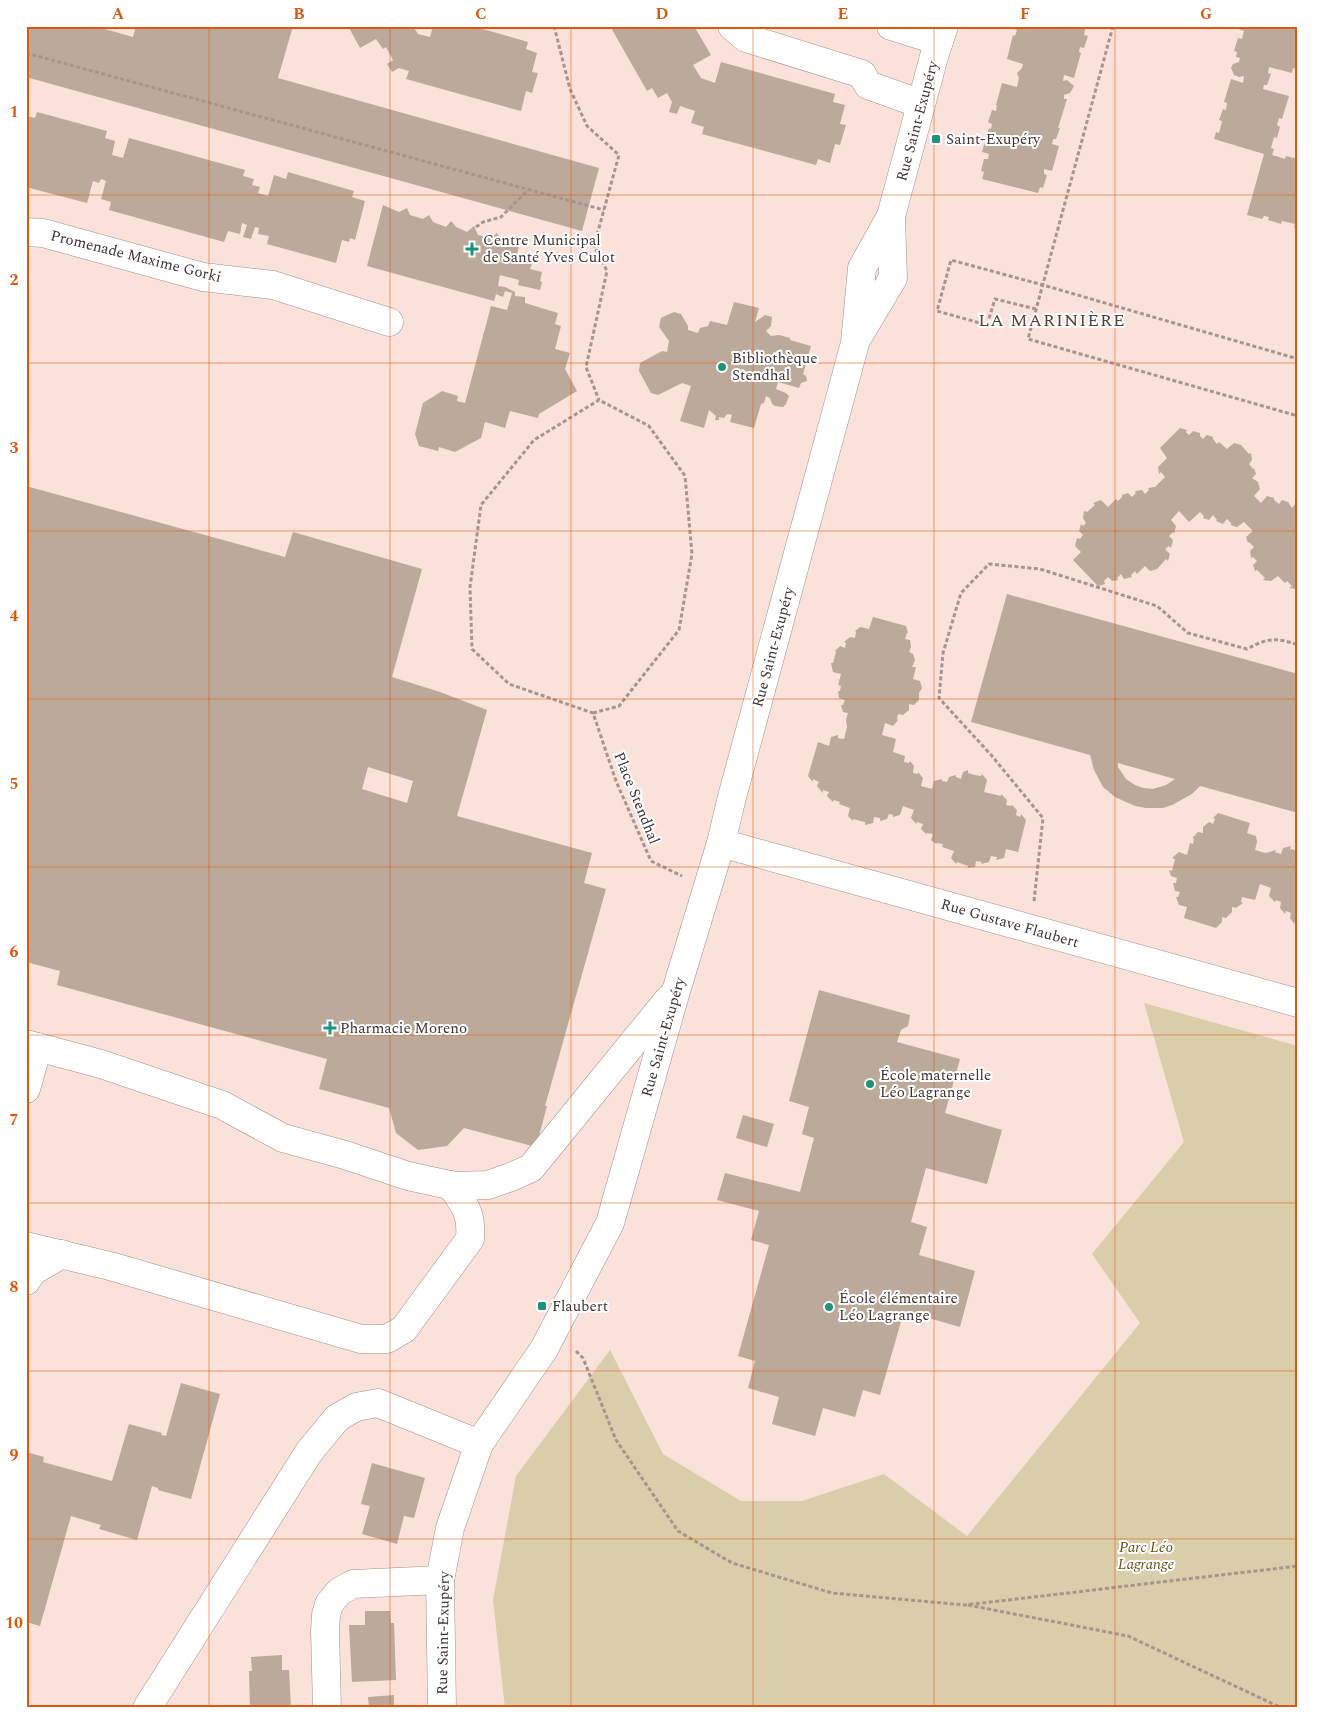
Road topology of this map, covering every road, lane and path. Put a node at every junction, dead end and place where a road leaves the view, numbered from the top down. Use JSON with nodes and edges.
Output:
{"nodes":[{"id":1,"x":554,"y":26,"type":"edge"},
{"id":2,"x":732,"y":26,"type":"edge"},
{"id":3,"x":891,"y":26,"type":"edge"},
{"id":4,"x":1113,"y":26,"type":"edge"},
{"id":5,"x":942,"y":34,"type":"edge"},
{"id":6,"x":26,"y":53,"type":"edge"},
{"id":7,"x":921,"y":104,"type":"junction"},
{"id":8,"x":529,"y":190,"type":"junction"},
{"id":9,"x":604,"y":210,"type":"junction"},
{"id":10,"x":476,"y":227,"type":"dead end"},
{"id":11,"x":26,"y":232,"type":"edge"},
{"id":12,"x":1042,"y":285,"type":"junction"},
{"id":13,"x":1036,"y":309,"type":"junction"},
{"id":14,"x":389,"y":322,"type":"dead end"},
{"id":15,"x":1298,"y":359,"type":"edge"},
{"id":16,"x":600,"y":400,"type":"junction"},
{"id":17,"x":1298,"y":416,"type":"edge"},
{"id":18,"x":1298,"y":644,"type":"edge"},
{"id":19,"x":594,"y":713,"type":"junction"},
{"id":20,"x":721,"y":843,"type":"junction"},
{"id":21,"x":707,"y":888,"type":"junction"},
{"id":22,"x":1032,"y":929,"type":"junction"},
{"id":23,"x":676,"y":991,"type":"junction"},
{"id":24,"x":1298,"y":1003,"type":"edge"},
{"id":25,"x":32,"y":1046,"type":"edge"},
{"id":26,"x":26,"y":1089,"type":"edge"},
{"id":27,"x":452,"y":1185,"type":"junction"},
{"id":28,"x":26,"y":1246,"type":"edge"},
{"id":29,"x":62,"y":1254,"type":"junction"},
{"id":30,"x":26,"y":1281,"type":"edge"},
{"id":31,"x":553,"y":1330,"type":"junction"},
{"id":32,"x":479,"y":1444,"type":"junction"},
{"id":33,"x":1298,"y":1566,"type":"edge"},
{"id":34,"x":440,"y":1580,"type":"junction"},
{"id":35,"x":965,"y":1605,"type":"junction"},
{"id":36,"x":147,"y":1708,"type":"edge"},
{"id":37,"x":327,"y":1708,"type":"edge"},
{"id":38,"x":442,"y":1708,"type":"edge"},
{"id":39,"x":1282,"y":1708,"type":"edge"}],
"edges":[{"from":1,"to":9,"type":"path"},
{"from":2,"to":7,"type":"street"},
{"from":3,"to":5,"type":"street"},
{"from":4,"to":12,"type":"path"},
{"from":5,"to":7,"type":"street","name":"Rue Saint-Exupéry"},
{"from":6,"to":8,"type":"path"},
{"from":7,"to":20,"type":"street","name":"Rue Saint-Exupéry"},
{"from":8,"to":9,"type":"path"},
{"from":8,"to":10,"type":"path"},
{"from":9,"to":16,"type":"path"},
{"from":11,"to":14,"type":"street","name":"Promenade Maxime Gorki"},
{"from":12,"to":13,"type":"path"},
{"from":12,"to":13,"type":"path"},
{"from":12,"to":15,"type":"path"},
{"from":13,"to":17,"type":"path"},
{"from":16,"to":19,"type":"path"},
{"from":16,"to":19,"type":"path"},
{"from":18,"to":22,"type":"path"},
{"from":19,"to":21,"type":"path","name":"Place Stendhal"},
{"from":20,"to":21,"type":"street","name":"Rue Saint-Exupéry"},
{"from":20,"to":22,"type":"street","name":"Rue Gustave Flaubert"},
{"from":21,"to":23,"type":"street","name":"Rue Saint-Exupéry"},
{"from":22,"to":24,"type":"street","name":"Rue Gustave Flaubert"},
{"from":23,"to":27,"type":"street"},
{"from":23,"to":31,"type":"street","name":"Rue Saint-Exupéry"},
{"from":25,"to":26,"type":"street"},
{"from":25,"to":27,"type":"street"},
{"from":27,"to":29,"type":"street"},
{"from":28,"to":29,"type":"street"},
{"from":29,"to":30,"type":"street"},
{"from":31,"to":32,"type":"street","name":"Rue Saint-Exupéry"},
{"from":31,"to":35,"type":"path"},
{"from":32,"to":34,"type":"street","name":"Rue Saint-Exupéry"},
{"from":32,"to":36,"type":"street"},
{"from":33,"to":35,"type":"path"},
{"from":34,"to":37,"type":"street"},
{"from":34,"to":38,"type":"street","name":"Rue Saint-Exupéry"},
{"from":35,"to":39,"type":"path"}]}
